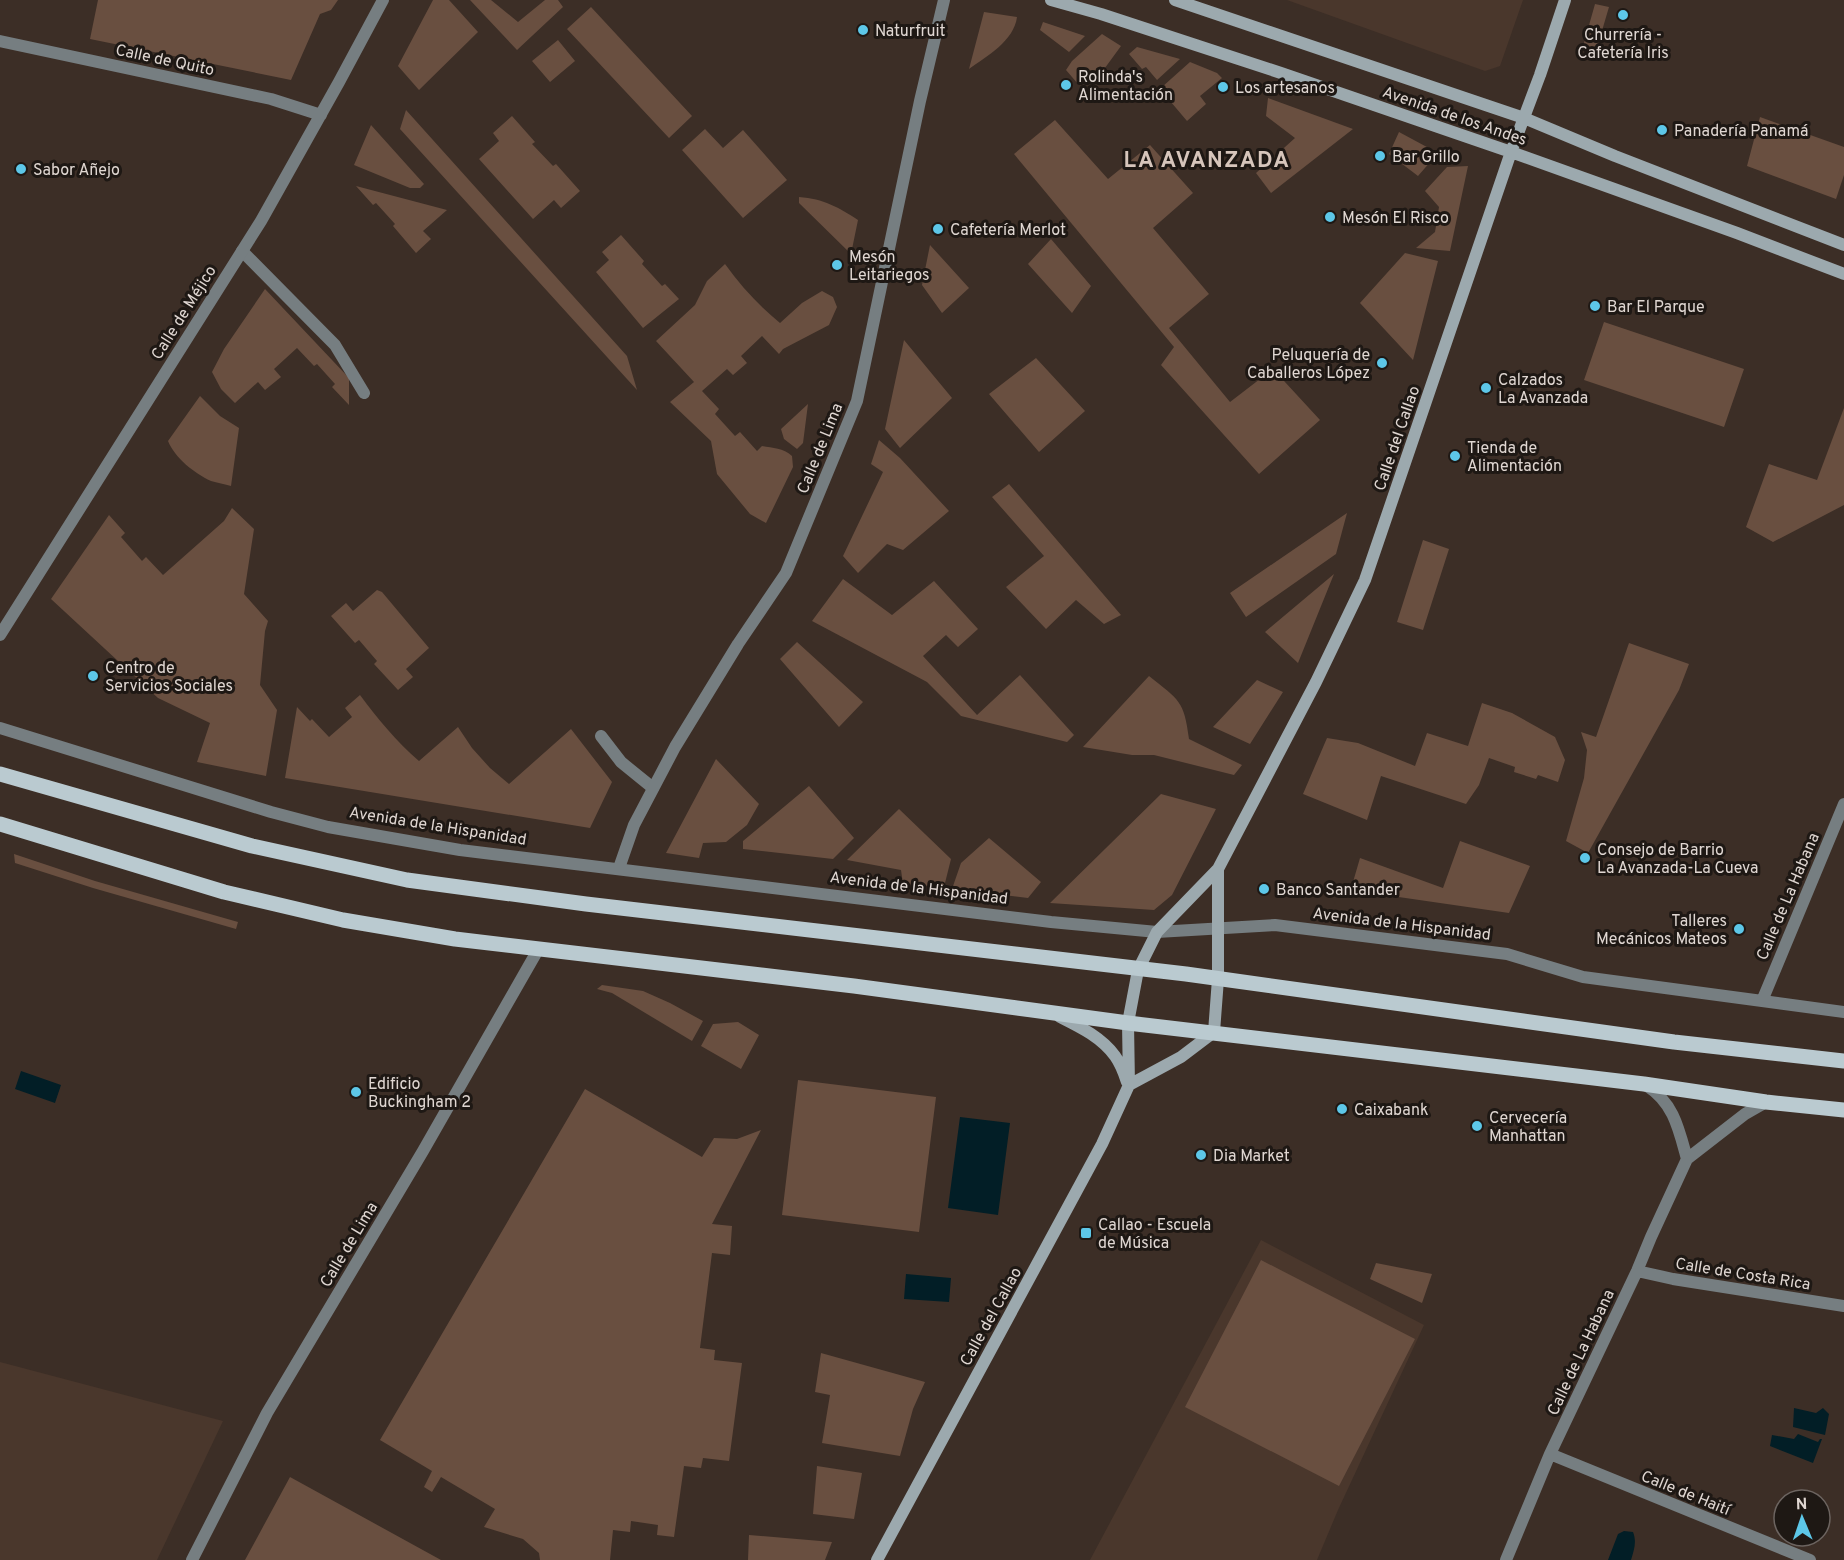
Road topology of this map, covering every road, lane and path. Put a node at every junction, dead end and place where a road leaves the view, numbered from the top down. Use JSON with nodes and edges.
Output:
{"nodes":[{"id":1,"x":383,"y":0,"type":"edge"},
{"id":2,"x":944,"y":0,"type":"edge"},
{"id":3,"x":1051,"y":0,"type":"edge"},
{"id":4,"x":1175,"y":0,"type":"edge"},
{"id":5,"x":1565,"y":0,"type":"edge"},
{"id":6,"x":0,"y":41,"type":"edge"},
{"id":7,"x":321,"y":115,"type":"junction"},
{"id":8,"x":1524,"y":118,"type":"junction"},
{"id":9,"x":1511,"y":152,"type":"junction"},
{"id":10,"x":1844,"y":245,"type":"edge"},
{"id":11,"x":242,"y":251,"type":"junction"},
{"id":12,"x":1844,"y":274,"type":"edge"},
{"id":13,"x":364,"y":393,"type":"dead end"},
{"id":14,"x":0,"y":635,"type":"edge"},
{"id":15,"x":0,"y":728,"type":"edge"},
{"id":16,"x":601,"y":736,"type":"dead end"},
{"id":17,"x":0,"y":774,"type":"edge"},
{"id":18,"x":653,"y":788,"type":"junction"},
{"id":19,"x":1844,"y":804,"type":"edge"},
{"id":20,"x":0,"y":824,"type":"edge"},
{"id":21,"x":619,"y":868,"type":"junction"},
{"id":22,"x":1218,"y":869,"type":"junction"},
{"id":23,"x":1218,"y":929,"type":"junction"},
{"id":24,"x":1156,"y":932,"type":"junction"},
{"id":25,"x":539,"y":948,"type":"junction"},
{"id":26,"x":1138,"y":970,"type":"junction"},
{"id":27,"x":1218,"y":979,"type":"junction"},
{"id":28,"x":1762,"y":1001,"type":"junction"},
{"id":29,"x":1052,"y":1012,"type":"junction"},
{"id":30,"x":1844,"y":1012,"type":"edge"},
{"id":31,"x":1128,"y":1023,"type":"junction"},
{"id":32,"x":1214,"y":1032,"type":"junction"},
{"id":33,"x":1844,"y":1061,"type":"edge"},
{"id":34,"x":1644,"y":1084,"type":"junction"},
{"id":35,"x":1129,"y":1085,"type":"junction"},
{"id":36,"x":1766,"y":1102,"type":"junction"},
{"id":37,"x":1844,"y":1110,"type":"edge"},
{"id":38,"x":1687,"y":1159,"type":"junction"},
{"id":39,"x":1637,"y":1271,"type":"junction"},
{"id":40,"x":1844,"y":1306,"type":"edge"},
{"id":41,"x":1550,"y":1454,"type":"junction"},
{"id":42,"x":192,"y":1560,"type":"edge"},
{"id":43,"x":877,"y":1560,"type":"edge"},
{"id":44,"x":1506,"y":1560,"type":"edge"},
{"id":45,"x":1810,"y":1560,"type":"edge"}],
"edges":[{"from":1,"to":7,"type":"street","name":"Calle de Méjico"},
{"from":2,"to":18,"type":"street","name":"Calle de Lima"},
{"from":3,"to":9,"type":"street","name":"Avenida de los Andes"},
{"from":4,"to":8,"type":"street","name":"Avenida de los Andes"},
{"from":5,"to":8,"type":"street","name":"Calle del Callao"},
{"from":6,"to":7,"type":"street","name":"Calle de Quito"},
{"from":7,"to":11,"type":"street","name":"Calle de Méjico"},
{"from":8,"to":9,"type":"street","name":"Calle del Callao"},
{"from":8,"to":10,"type":"street","name":"Avenida de los Andes"},
{"from":9,"to":12,"type":"street","name":"Avenida de los Andes"},
{"from":9,"to":22,"type":"street","name":"Calle del Callao"},
{"from":11,"to":13,"type":"street"},
{"from":11,"to":14,"type":"street","name":"Calle de Méjico"},
{"from":15,"to":21,"type":"street","name":"Avenida de la Hispanidad"},
{"from":16,"to":18,"type":"street"},
{"from":17,"to":26,"type":"main road"},
{"from":18,"to":21,"type":"street","name":"Calle de Lima"},
{"from":19,"to":28,"type":"street","name":"Calle de La Habana"},
{"from":20,"to":25,"type":"main road"},
{"from":21,"to":24,"type":"street","name":"Avenida de la Hispanidad"},
{"from":22,"to":23,"type":"street","name":"Calle del Callao"},
{"from":22,"to":24,"type":"street","name":"Calle del Callao"},
{"from":23,"to":24,"type":"street","name":"Avenida de la Hispanidad"},
{"from":23,"to":27,"type":"street","name":"Calle del Callao"},
{"from":23,"to":28,"type":"street","name":"Avenida de la Hispanidad"},
{"from":24,"to":26,"type":"street","name":"Calle del Callao"},
{"from":25,"to":29,"type":"main road"},
{"from":25,"to":42,"type":"street","name":"Calle de Lima"},
{"from":26,"to":27,"type":"main road"},
{"from":26,"to":31,"type":"street","name":"Calle del Callao"},
{"from":27,"to":32,"type":"street","name":"Calle del Callao"},
{"from":27,"to":33,"type":"main road"},
{"from":28,"to":30,"type":"street","name":"Avenida de la Hispanidad"},
{"from":29,"to":31,"type":"main road"},
{"from":29,"to":35,"type":"street"},
{"from":31,"to":32,"type":"main road"},
{"from":31,"to":35,"type":"street","name":"Calle del Callao"},
{"from":32,"to":34,"type":"main road"},
{"from":32,"to":35,"type":"street"},
{"from":34,"to":36,"type":"main road"},
{"from":34,"to":38,"type":"street"},
{"from":35,"to":43,"type":"street","name":"Calle del Callao"},
{"from":36,"to":37,"type":"main road"},
{"from":36,"to":38,"type":"street","name":"Calle de La Habana"},
{"from":38,"to":39,"type":"street","name":"Calle de La Habana"},
{"from":39,"to":40,"type":"street","name":"Calle de Costa Rica"},
{"from":39,"to":41,"type":"street","name":"Calle de La Habana"},
{"from":41,"to":44,"type":"street","name":"Calle de La Habana"},
{"from":41,"to":45,"type":"street","name":"Calle de Haití"}]}
